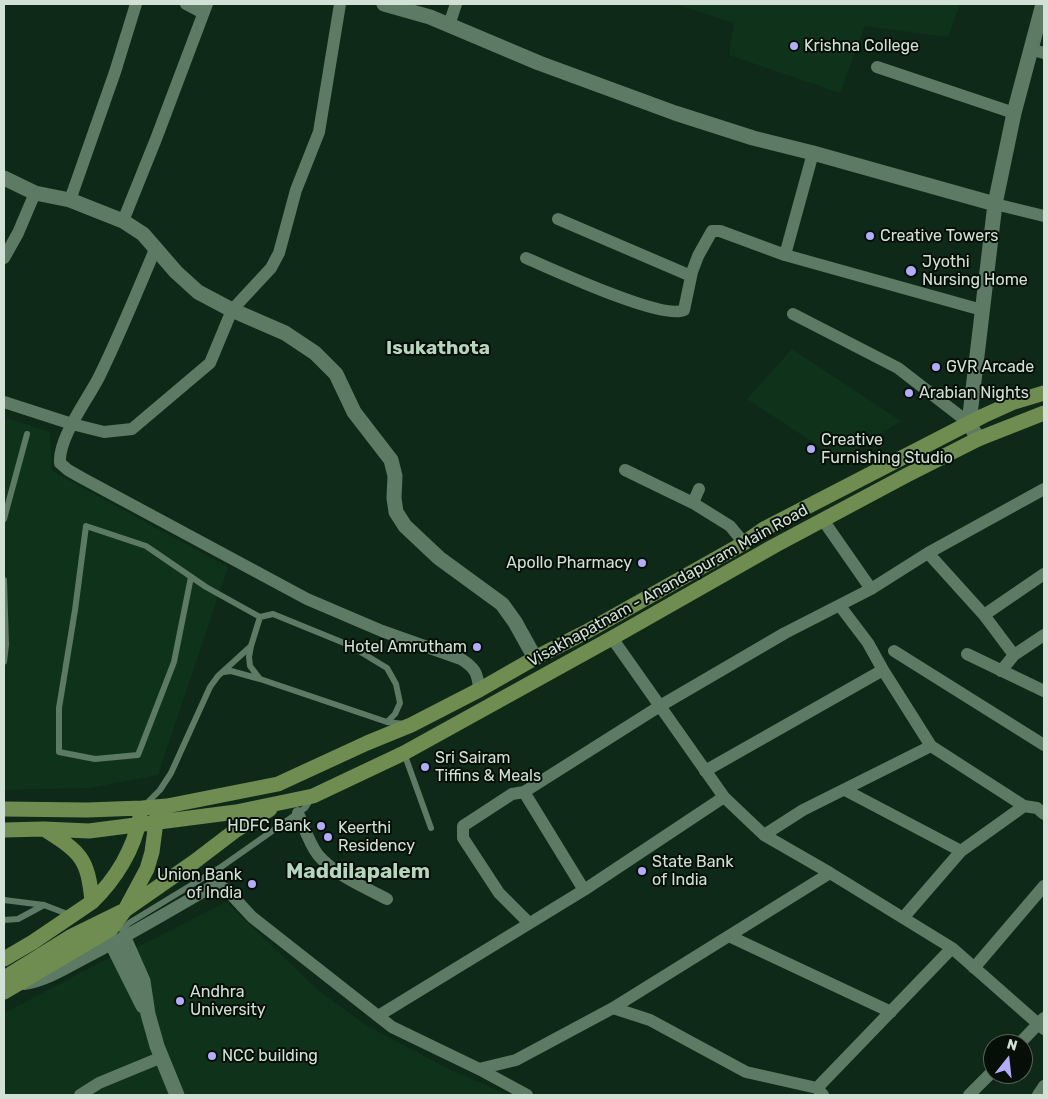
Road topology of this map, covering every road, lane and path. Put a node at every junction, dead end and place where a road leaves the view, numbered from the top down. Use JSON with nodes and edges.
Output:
{"nodes":[{"id":1,"x":136,"y":4,"type":"edge"},
{"id":2,"x":186,"y":4,"type":"edge"},
{"id":3,"x":340,"y":4,"type":"edge"},
{"id":4,"x":384,"y":4,"type":"edge"},
{"id":5,"x":456,"y":4,"type":"edge"},
{"id":6,"x":1043,"y":4,"type":"edge"},
{"id":7,"x":205,"y":8,"type":"edge"},
{"id":8,"x":449,"y":25,"type":"junction"},
{"id":9,"x":1037,"y":51,"type":"edge"},
{"id":10,"x":877,"y":67,"type":"dead end"},
{"id":11,"x":1014,"y":113,"type":"junction"},
{"id":12,"x":813,"y":153,"type":"junction"},
{"id":13,"x":4,"y":179,"type":"edge"},
{"id":14,"x":35,"y":193,"type":"junction"},
{"id":15,"x":70,"y":200,"type":"junction"},
{"id":16,"x":995,"y":204,"type":"junction"},
{"id":17,"x":1044,"y":216,"type":"edge"},
{"id":18,"x":558,"y":219,"type":"dead end"},
{"id":19,"x":123,"y":220,"type":"junction"},
{"id":20,"x":156,"y":247,"type":"junction"},
{"id":21,"x":784,"y":255,"type":"junction"},
{"id":22,"x":4,"y":258,"type":"edge"},
{"id":23,"x":526,"y":258,"type":"dead end"},
{"id":24,"x":691,"y":276,"type":"junction"},
{"id":25,"x":232,"y":310,"type":"junction"},
{"id":26,"x":982,"y":310,"type":"junction"},
{"id":27,"x":793,"y":314,"type":"dead end"},
{"id":28,"x":1044,"y":393,"type":"edge"},
{"id":29,"x":4,"y":402,"type":"edge"},
{"id":30,"x":1044,"y":413,"type":"edge"},
{"id":31,"x":969,"y":423,"type":"junction"},
{"id":32,"x":72,"y":424,"type":"junction"},
{"id":33,"x":27,"y":434,"type":"dead end"},
{"id":34,"x":978,"y":439,"type":"junction"},
{"id":35,"x":625,"y":470,"type":"dead end"},
{"id":36,"x":699,"y":489,"type":"dead end"},
{"id":37,"x":1044,"y":489,"type":"edge"},
{"id":38,"x":692,"y":503,"type":"junction"},
{"id":39,"x":4,"y":519,"type":"edge"},
{"id":40,"x":823,"y":520,"type":"junction"},
{"id":41,"x":744,"y":543,"type":"junction"},
{"id":42,"x":928,"y":553,"type":"junction"},
{"id":43,"x":1044,"y":574,"type":"edge"},
{"id":44,"x":191,"y":578,"type":"junction"},
{"id":45,"x":4,"y":580,"type":"edge"},
{"id":46,"x":871,"y":589,"type":"junction"},
{"id":47,"x":840,"y":606,"type":"junction"},
{"id":48,"x":984,"y":615,"type":"junction"},
{"id":49,"x":260,"y":617,"type":"junction"},
{"id":50,"x":1044,"y":635,"type":"edge"},
{"id":51,"x":612,"y":638,"type":"junction"},
{"id":52,"x":251,"y":646,"type":"junction"},
{"id":53,"x":894,"y":651,"type":"dead end"},
{"id":54,"x":967,"y":654,"type":"dead end"},
{"id":55,"x":1014,"y":655,"type":"junction"},
{"id":56,"x":534,"y":658,"type":"junction"},
{"id":57,"x":4,"y":662,"type":"edge"},
{"id":58,"x":883,"y":670,"type":"junction"},
{"id":59,"x":1002,"y":671,"type":"junction"},
{"id":60,"x":224,"y":672,"type":"junction"},
{"id":61,"x":260,"y":679,"type":"junction"},
{"id":62,"x":478,"y":690,"type":"junction"},
{"id":63,"x":1044,"y":691,"type":"edge"},
{"id":64,"x":660,"y":706,"type":"junction"},
{"id":65,"x":387,"y":722,"type":"junction"},
{"id":66,"x":411,"y":725,"type":"junction"},
{"id":67,"x":1044,"y":745,"type":"edge"},
{"id":68,"x":931,"y":746,"type":"junction"},
{"id":69,"x":404,"y":753,"type":"junction"},
{"id":70,"x":705,"y":771,"type":"junction"},
{"id":71,"x":160,"y":790,"type":"junction"},
{"id":72,"x":845,"y":790,"type":"junction"},
{"id":73,"x":524,"y":792,"type":"junction"},
{"id":74,"x":313,"y":796,"type":"junction"},
{"id":75,"x":724,"y":797,"type":"junction"},
{"id":76,"x":277,"y":804,"type":"junction"},
{"id":77,"x":158,"y":806,"type":"junction"},
{"id":78,"x":1024,"y":806,"type":"junction"},
{"id":79,"x":4,"y":808,"type":"edge"},
{"id":80,"x":142,"y":808,"type":"junction"},
{"id":81,"x":298,"y":813,"type":"junction"},
{"id":82,"x":1044,"y":814,"type":"edge"},
{"id":83,"x":156,"y":822,"type":"junction"},
{"id":84,"x":138,"y":825,"type":"junction"},
{"id":85,"x":431,"y":828,"type":"dead end"},
{"id":86,"x":44,"y":829,"type":"junction"},
{"id":87,"x":4,"y":830,"type":"edge"},
{"id":88,"x":764,"y":835,"type":"junction"},
{"id":89,"x":961,"y":851,"type":"junction"},
{"id":90,"x":830,"y":873,"type":"junction"},
{"id":91,"x":1044,"y":886,"type":"edge"},
{"id":92,"x":584,"y":890,"type":"junction"},
{"id":93,"x":387,"y":899,"type":"dead end"},
{"id":94,"x":4,"y":900,"type":"edge"},
{"id":95,"x":92,"y":902,"type":"junction"},
{"id":96,"x":44,"y":905,"type":"junction"},
{"id":97,"x":125,"y":910,"type":"junction"},
{"id":98,"x":72,"y":915,"type":"junction"},
{"id":99,"x":903,"y":918,"type":"junction"},
{"id":100,"x":4,"y":920,"type":"edge"},
{"id":101,"x":529,"y":924,"type":"junction"},
{"id":102,"x":729,"y":936,"type":"junction"},
{"id":103,"x":119,"y":937,"type":"junction"},
{"id":104,"x":952,"y":948,"type":"junction"},
{"id":105,"x":4,"y":959,"type":"edge"},
{"id":106,"x":974,"y":968,"type":"junction"},
{"id":107,"x":8,"y":985,"type":"edge"},
{"id":108,"x":613,"y":1008,"type":"junction"},
{"id":109,"x":891,"y":1012,"type":"junction"},
{"id":110,"x":378,"y":1016,"type":"junction"},
{"id":111,"x":1042,"y":1024,"type":"edge"},
{"id":112,"x":1030,"y":1034,"type":"edge"},
{"id":113,"x":162,"y":1057,"type":"junction"},
{"id":114,"x":479,"y":1069,"type":"junction"},
{"id":115,"x":983,"y":1081,"type":"edge"},
{"id":116,"x":1044,"y":1086,"type":"edge"},
{"id":117,"x":820,"y":1092,"type":"edge"},
{"id":118,"x":80,"y":1095,"type":"edge"},
{"id":119,"x":178,"y":1095,"type":"edge"},
{"id":120,"x":527,"y":1095,"type":"edge"},
{"id":121,"x":969,"y":1095,"type":"edge"},
{"id":122,"x":1038,"y":1095,"type":"edge"}],
"edges":[{"from":1,"to":15,"type":"street"},
{"from":2,"to":7,"type":"street"},
{"from":3,"to":25,"type":"street"},
{"from":4,"to":8,"type":"street"},
{"from":5,"to":8,"type":"street"},
{"from":6,"to":9,"type":"street"},
{"from":7,"to":19,"type":"street"},
{"from":8,"to":12,"type":"street"},
{"from":9,"to":11,"type":"street"},
{"from":10,"to":11,"type":"street"},
{"from":11,"to":16,"type":"street"},
{"from":12,"to":16,"type":"street"},
{"from":12,"to":21,"type":"street"},
{"from":13,"to":14,"type":"street"},
{"from":14,"to":15,"type":"street"},
{"from":14,"to":22,"type":"street"},
{"from":15,"to":19,"type":"street"},
{"from":16,"to":17,"type":"street"},
{"from":16,"to":26,"type":"street"},
{"from":18,"to":24,"type":"street"},
{"from":19,"to":20,"type":"street"},
{"from":20,"to":25,"type":"street"},
{"from":20,"to":32,"type":"street"},
{"from":21,"to":24,"type":"street"},
{"from":21,"to":26,"type":"street"},
{"from":23,"to":24,"type":"street"},
{"from":25,"to":32,"type":"street"},
{"from":25,"to":56,"type":"street"},
{"from":26,"to":31,"type":"street"},
{"from":27,"to":31,"type":"street"},
{"from":28,"to":31,"type":"main road","name":"Visakhapatnam - Anandapuram Main Road"},
{"from":29,"to":32,"type":"street"},
{"from":30,"to":34,"type":"main road","name":"Visakhapatnam - Anandapuram Main Road"},
{"from":31,"to":34,"type":"street"},
{"from":31,"to":41,"type":"main road","name":"Visakhapatnam - Anandapuram Main Road"},
{"from":32,"to":62,"type":"street"},
{"from":33,"to":39,"type":"lane"},
{"from":34,"to":40,"type":"main road","name":"Visakhapatnam - Anandapuram Main Road"},
{"from":35,"to":38,"type":"street"},
{"from":36,"to":38,"type":"street"},
{"from":37,"to":42,"type":"street"},
{"from":38,"to":41,"type":"street"},
{"from":40,"to":46,"type":"street"},
{"from":40,"to":51,"type":"main road","name":"Visakhapatnam - Anandapuram Main Road"},
{"from":41,"to":56,"type":"main road","name":"Visakhapatnam - Anandapuram Main Road"},
{"from":42,"to":46,"type":"street"},
{"from":42,"to":48,"type":"street"},
{"from":43,"to":48,"type":"street"},
{"from":44,"to":44,"type":"lane"},
{"from":44,"to":49,"type":"lane"},
{"from":45,"to":57,"type":"lane"},
{"from":46,"to":47,"type":"street"},
{"from":47,"to":58,"type":"street"},
{"from":47,"to":64,"type":"street"},
{"from":48,"to":55,"type":"street"},
{"from":49,"to":52,"type":"lane"},
{"from":49,"to":65,"type":"lane"},
{"from":50,"to":55,"type":"street"},
{"from":51,"to":64,"type":"street"},
{"from":51,"to":69,"type":"main road","name":"Visakhapatnam - Anandapuram Main Road"},
{"from":52,"to":60,"type":"lane"},
{"from":52,"to":61,"type":"lane"},
{"from":53,"to":67,"type":"street"},
{"from":54,"to":59,"type":"street"},
{"from":55,"to":59,"type":"street"},
{"from":56,"to":62,"type":"main road","name":"Visakhapatnam - Anandapuram Main Road"},
{"from":58,"to":68,"type":"street"},
{"from":58,"to":70,"type":"street"},
{"from":59,"to":63,"type":"street"},
{"from":60,"to":61,"type":"lane"},
{"from":60,"to":71,"type":"lane"},
{"from":61,"to":65,"type":"lane"},
{"from":62,"to":66,"type":"main road","name":"Visakhapatnam - Anandapuram Main Road"},
{"from":64,"to":70,"type":"street"},
{"from":64,"to":73,"type":"street"},
{"from":65,"to":66,"type":"lane"},
{"from":66,"to":77,"type":"main road","name":"Visakhapatnam - Anandapuram Main Road"},
{"from":68,"to":72,"type":"street"},
{"from":68,"to":78,"type":"street"},
{"from":69,"to":74,"type":"main road","name":"Visakhapatnam - Anandapuram Main Road"},
{"from":69,"to":85,"type":"lane"},
{"from":70,"to":75,"type":"street"},
{"from":71,"to":77,"type":"lane"},
{"from":71,"to":80,"type":"lane"},
{"from":72,"to":88,"type":"street"},
{"from":72,"to":89,"type":"street"},
{"from":73,"to":92,"type":"street"},
{"from":73,"to":101,"type":"street"},
{"from":74,"to":76,"type":"main road","name":"Visakhapatnam - Anandapuram Main Road"},
{"from":74,"to":81,"type":"lane"},
{"from":75,"to":88,"type":"street"},
{"from":75,"to":92,"type":"street"},
{"from":76,"to":83,"type":"main road","name":"Visakhapatnam - Anandapuram Main Road"},
{"from":76,"to":97,"type":"main road"},
{"from":77,"to":80,"type":"main road","name":"Visakhapatnam - Anandapuram Main Road"},
{"from":77,"to":83,"type":"main road"},
{"from":78,"to":82,"type":"street"},
{"from":78,"to":89,"type":"street"},
{"from":79,"to":80,"type":"main road","name":"Visakhapatnam - Anandapuram Main Road"},
{"from":80,"to":84,"type":"main road"},
{"from":81,"to":93,"type":"street"},
{"from":81,"to":103,"type":"lane"},
{"from":83,"to":84,"type":"main road","name":"Visakhapatnam - Anandapuram Main Road"},
{"from":83,"to":97,"type":"main road"},
{"from":84,"to":86,"type":"main road","name":"Visakhapatnam - Anandapuram Main Road"},
{"from":84,"to":95,"type":"main road"},
{"from":86,"to":87,"type":"main road","name":"Visakhapatnam - Anandapuram Main Road"},
{"from":86,"to":95,"type":"main road"},
{"from":88,"to":90,"type":"street"},
{"from":89,"to":99,"type":"street"},
{"from":90,"to":99,"type":"street"},
{"from":90,"to":102,"type":"street"},
{"from":91,"to":106,"type":"street"},
{"from":92,"to":101,"type":"street"},
{"from":94,"to":96,"type":"lane"},
{"from":95,"to":98,"type":"main road"},
{"from":96,"to":98,"type":"lane"},
{"from":96,"to":100,"type":"lane"},
{"from":97,"to":103,"type":"lane"},
{"from":97,"to":107,"type":"main road"},
{"from":98,"to":105,"type":"main road"},
{"from":99,"to":104,"type":"street"},
{"from":101,"to":110,"type":"street"},
{"from":102,"to":108,"type":"street"},
{"from":102,"to":109,"type":"street"},
{"from":103,"to":107,"type":"street"},
{"from":103,"to":110,"type":"street"},
{"from":103,"to":113,"type":"street"},
{"from":104,"to":106,"type":"street"},
{"from":104,"to":109,"type":"street"},
{"from":106,"to":111,"type":"street"},
{"from":108,"to":114,"type":"street"},
{"from":108,"to":117,"type":"street"},
{"from":109,"to":117,"type":"street"},
{"from":110,"to":114,"type":"street"},
{"from":111,"to":112,"type":"street"},
{"from":113,"to":118,"type":"street"},
{"from":113,"to":119,"type":"street"},
{"from":114,"to":120,"type":"street"},
{"from":115,"to":121,"type":"street"},
{"from":116,"to":122,"type":"street"}]}
